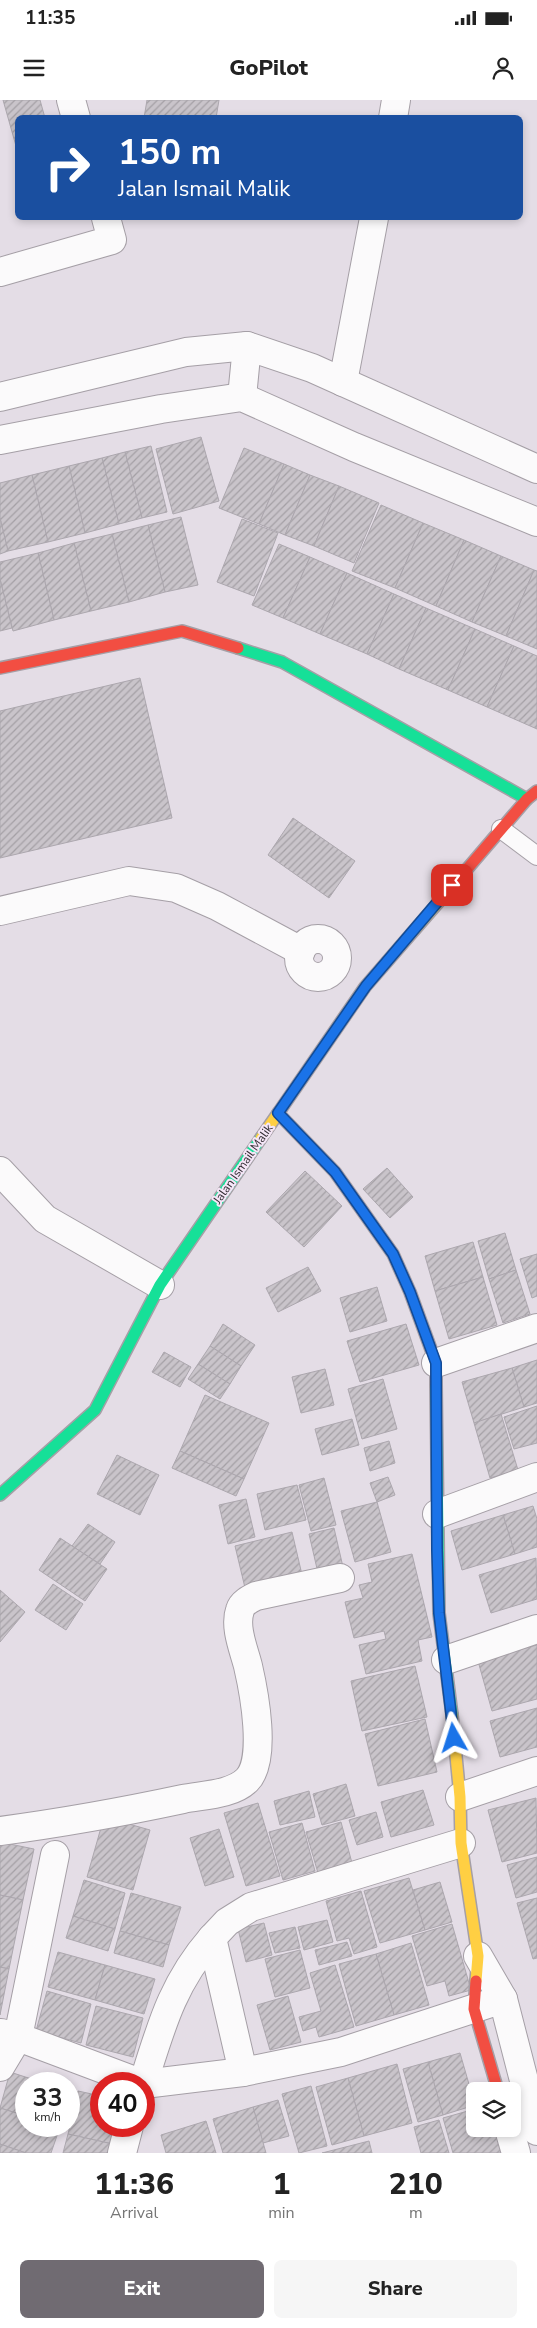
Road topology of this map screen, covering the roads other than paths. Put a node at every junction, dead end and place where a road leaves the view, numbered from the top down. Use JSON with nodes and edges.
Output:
{"nodes":[{"id":1,"x":71,"y":100,"type":"edge"},
{"id":2,"x":396,"y":100,"type":"edge"},
{"id":3,"x":75,"y":115,"type":"edge"},
{"id":4,"x":394,"y":115,"type":"edge"},
{"id":5,"x":107,"y":220,"type":"edge"},
{"id":6,"x":374,"y":220,"type":"edge"},
{"id":7,"x":0,"y":272,"type":"edge"},
{"id":8,"x":247,"y":346,"type":"junction"},
{"id":9,"x":343,"y":382,"type":"junction"},
{"id":10,"x":0,"y":397,"type":"edge"},
{"id":11,"x":242,"y":398,"type":"junction"},
{"id":12,"x":0,"y":440,"type":"edge"},
{"id":13,"x":537,"y":469,"type":"edge"},
{"id":14,"x":537,"y":522,"type":"edge"},
{"id":15,"x":0,"y":668,"type":"edge"},
{"id":16,"x":537,"y":791,"type":"edge"},
{"id":17,"x":527,"y":799,"type":"junction"},
{"id":18,"x":501,"y":829,"type":"junction"},
{"id":19,"x":537,"y":856,"type":"edge"},
{"id":20,"x":0,"y":912,"type":"edge"},
{"id":21,"x":366,"y":986,"type":"junction"},
{"id":22,"x":278,"y":1113,"type":"junction"},
{"id":23,"x":0,"y":1171,"type":"edge"},
{"id":24,"x":160,"y":1285,"type":"junction"},
{"id":25,"x":537,"y":1328,"type":"edge"},
{"id":26,"x":436,"y":1363,"type":"junction"},
{"id":27,"x":537,"y":1477,"type":"edge"},
{"id":28,"x":0,"y":1495,"type":"edge"},
{"id":29,"x":437,"y":1514,"type":"junction"},
{"id":30,"x":340,"y":1578,"type":"dead end"},
{"id":31,"x":537,"y":1629,"type":"edge"},
{"id":32,"x":446,"y":1660,"type":"junction"},
{"id":33,"x":537,"y":1771,"type":"edge"},
{"id":34,"x":460,"y":1797,"type":"junction"},
{"id":35,"x":0,"y":1831,"type":"edge"},
{"id":36,"x":461,"y":1843,"type":"junction"},
{"id":37,"x":55,"y":1855,"type":"dead end"},
{"id":38,"x":212,"y":1938,"type":"junction"},
{"id":39,"x":478,"y":1956,"type":"junction"},
{"id":40,"x":503,"y":1999,"type":"junction"},
{"id":41,"x":474,"y":2009,"type":"junction"},
{"id":42,"x":9,"y":2035,"type":"edge"},
{"id":43,"x":0,"y":2067,"type":"edge"},
{"id":44,"x":110,"y":2072,"type":"edge"},
{"id":45,"x":147,"y":2072,"type":"edge"},
{"id":46,"x":243,"y":2072,"type":"junction"},
{"id":47,"x":495,"y":2082,"type":"edge"},
{"id":48,"x":155,"y":2083,"type":"edge"},
{"id":49,"x":537,"y":2131,"type":"edge"},
{"id":50,"x":511,"y":2137,"type":"edge"},
{"id":51,"x":516,"y":2153,"type":"edge"}],
"edges":[{"from":1,"to":3,"type":"street"},
{"from":2,"to":4,"type":"street"},
{"from":5,"to":7,"type":"street"},
{"from":6,"to":9,"type":"street"},
{"from":8,"to":9,"type":"street"},
{"from":8,"to":10,"type":"street"},
{"from":8,"to":11,"type":"street"},
{"from":9,"to":13,"type":"street"},
{"from":11,"to":12,"type":"street"},
{"from":11,"to":14,"type":"street"},
{"from":15,"to":17,"type":"street"},
{"from":16,"to":17,"type":"street","name":"Jalan Ismail Malik"},
{"from":17,"to":18,"type":"street","name":"Jalan Ismail Malik"},
{"from":18,"to":19,"type":"lane"},
{"from":18,"to":21,"type":"street","name":"Jalan Ismail Malik"},
{"from":20,"to":21,"type":"street"},
{"from":21,"to":22,"type":"street","name":"Jalan Ismail Malik"},
{"from":22,"to":24,"type":"street","name":"Jalan Ismail Malik"},
{"from":22,"to":26,"type":"street"},
{"from":23,"to":24,"type":"street"},
{"from":24,"to":28,"type":"street","name":"Jalan Ismail Malik"},
{"from":25,"to":26,"type":"street"},
{"from":26,"to":29,"type":"street"},
{"from":27,"to":29,"type":"street"},
{"from":29,"to":32,"type":"street"},
{"from":30,"to":35,"type":"street"},
{"from":31,"to":32,"type":"street"},
{"from":32,"to":34,"type":"street"},
{"from":33,"to":34,"type":"street"},
{"from":34,"to":36,"type":"street"},
{"from":36,"to":38,"type":"street"},
{"from":36,"to":39,"type":"street"},
{"from":37,"to":42,"type":"street"},
{"from":38,"to":45,"type":"street"},
{"from":38,"to":46,"type":"street"},
{"from":39,"to":40,"type":"street"},
{"from":39,"to":41,"type":"street"},
{"from":40,"to":41,"type":"street"},
{"from":40,"to":49,"type":"street"},
{"from":41,"to":46,"type":"street"},
{"from":41,"to":47,"type":"street"},
{"from":42,"to":43,"type":"street"},
{"from":42,"to":44,"type":"street"},
{"from":46,"to":48,"type":"street"},
{"from":50,"to":51,"type":"street"}]}
